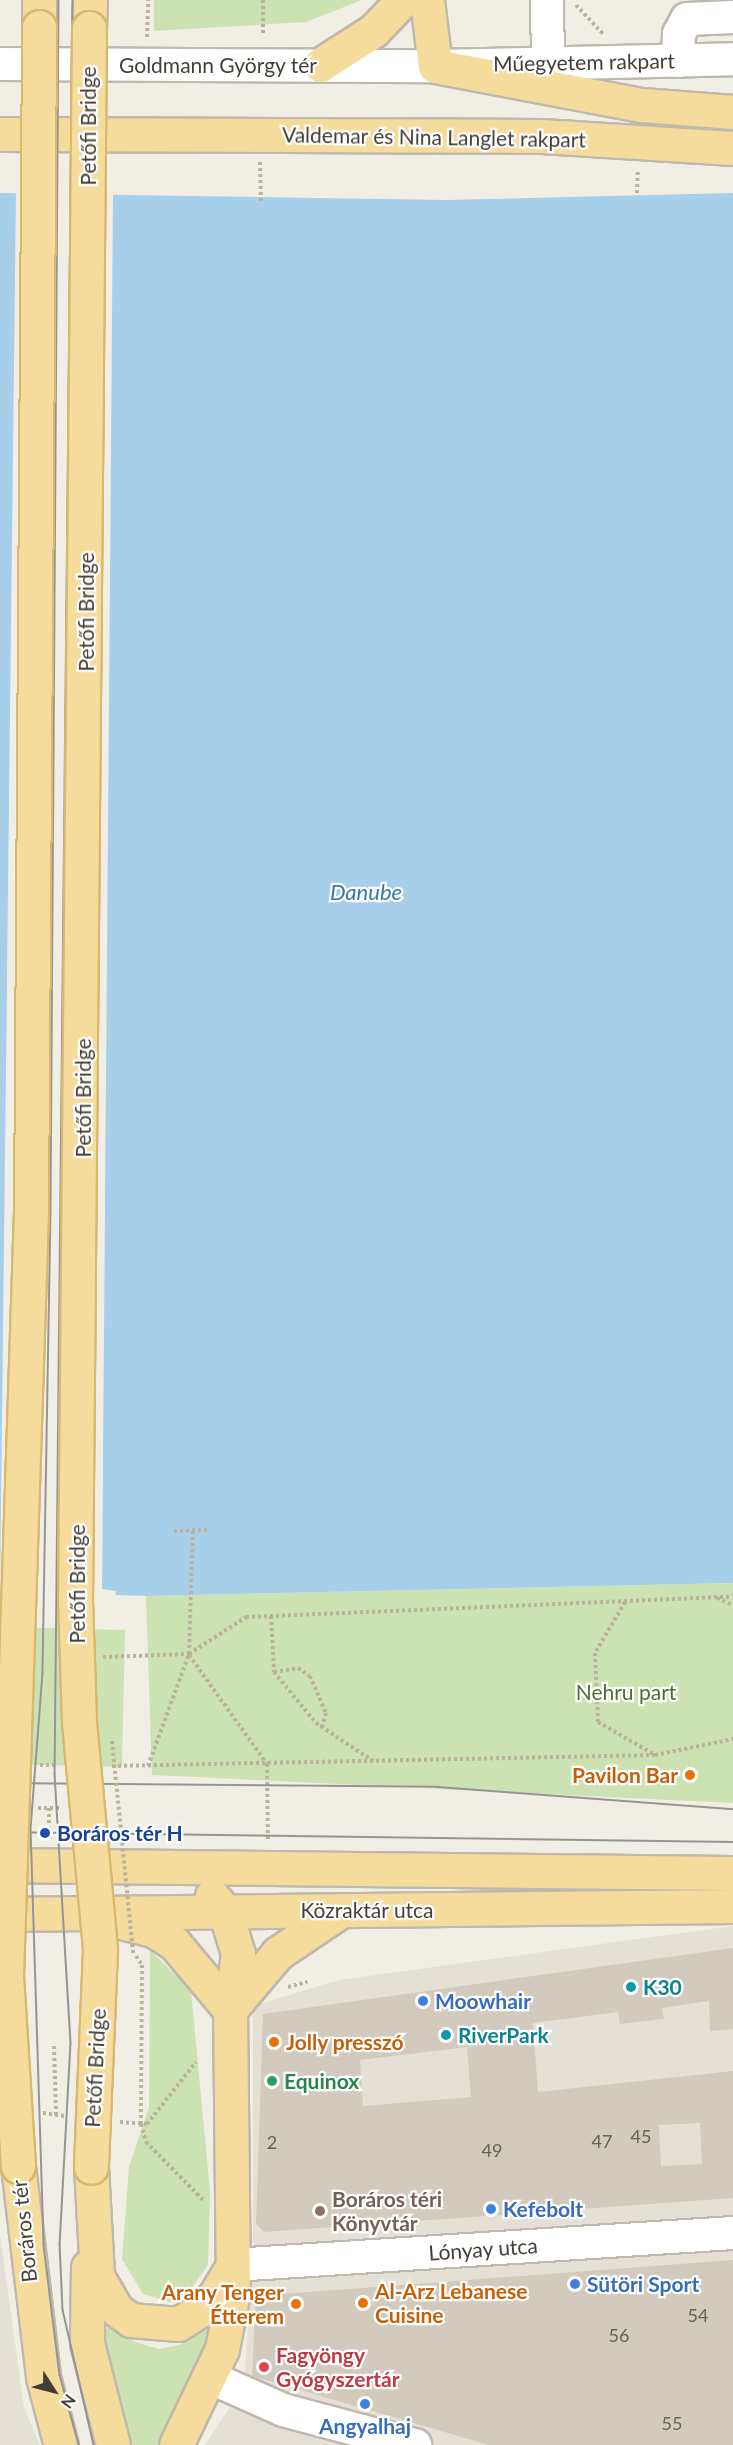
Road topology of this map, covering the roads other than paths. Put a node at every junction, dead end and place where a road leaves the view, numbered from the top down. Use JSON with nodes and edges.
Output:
{"nodes":[{"id":1,"x":404,"y":0,"type":"edge"},
{"id":2,"x":427,"y":0,"type":"edge"},
{"id":3,"x":547,"y":0,"type":"edge"},
{"id":4,"x":39,"y":13,"type":"edge"},
{"id":5,"x":90,"y":14,"type":"edge"},
{"id":6,"x":733,"y":17,"type":"edge"},
{"id":7,"x":733,"y":59,"type":"edge"},
{"id":8,"x":678,"y":61,"type":"junction"},
{"id":9,"x":548,"y":62,"type":"junction"},
{"id":10,"x":0,"y":64,"type":"edge"},
{"id":11,"x":320,"y":65,"type":"junction"},
{"id":12,"x":435,"y":66,"type":"junction"},
{"id":13,"x":733,"y":112,"type":"edge"},
{"id":14,"x":0,"y":135,"type":"edge"},
{"id":15,"x":733,"y":148,"type":"edge"},
{"id":16,"x":268,"y":1856,"type":"junction"},
{"id":17,"x":0,"y":1865,"type":"edge"},
{"id":18,"x":176,"y":1866,"type":"junction"},
{"id":19,"x":657,"y":1872,"type":"junction"},
{"id":20,"x":733,"y":1873,"type":"edge"},
{"id":21,"x":733,"y":1906,"type":"edge"},
{"id":22,"x":342,"y":1910,"type":"junction"},
{"id":23,"x":225,"y":1911,"type":"junction"},
{"id":24,"x":654,"y":1911,"type":"junction"},
{"id":25,"x":0,"y":1914,"type":"edge"},
{"id":26,"x":88,"y":1914,"type":"junction"},
{"id":27,"x":6,"y":1976,"type":"junction"},
{"id":28,"x":230,"y":2010,"type":"junction"},
{"id":29,"x":0,"y":2016,"type":"edge"},
{"id":30,"x":91,"y":2167,"type":"junction"},
{"id":31,"x":733,"y":2233,"type":"edge"},
{"id":32,"x":0,"y":2249,"type":"edge"},
{"id":33,"x":233,"y":2265,"type":"junction"},
{"id":34,"x":31,"y":2294,"type":"junction"},
{"id":35,"x":209,"y":2377,"type":"junction"},
{"id":36,"x":61,"y":2445,"type":"edge"},
{"id":37,"x":113,"y":2445,"type":"edge"},
{"id":38,"x":176,"y":2445,"type":"edge"},
{"id":39,"x":415,"y":2445,"type":"edge"}],
"edges":[{"from":1,"to":11,"type":"main road"},
{"from":2,"to":12,"type":"main road"},
{"from":3,"to":9,"type":"street"},
{"from":4,"to":27,"type":"main road","bridge":true},
{"from":5,"to":30,"type":"main road","name":"Petőfi Bridge","bridge":true},
{"from":6,"to":8,"type":"street"},
{"from":7,"to":8,"type":"street","name":"Műegyetem rakpart"},
{"from":8,"to":9,"type":"street","name":"Műegyetem rakpart"},
{"from":9,"to":12,"type":"street","name":"Műegyetem rakpart"},
{"from":10,"to":11,"type":"street","name":"Goldmann György tér"},
{"from":11,"to":12,"type":"street","name":"Goldmann György tér"},
{"from":12,"to":13,"type":"main road"},
{"from":14,"to":15,"type":"main road","name":"Valdemar és Nina Langlet rakpart"},
{"from":16,"to":18,"type":"main road","name":"Közraktár utca"},
{"from":16,"to":19,"type":"main road","name":"Közraktár utca"},
{"from":16,"to":23,"type":"main road"},
{"from":17,"to":18,"type":"main road","name":"Közraktár utca"},
{"from":18,"to":23,"type":"main road"},
{"from":19,"to":20,"type":"main road","name":"Közraktár utca"},
{"from":19,"to":24,"type":"street"},
{"from":21,"to":24,"type":"main road","name":"Közraktár utca"},
{"from":22,"to":23,"type":"main road","name":"Közraktár utca"},
{"from":22,"to":24,"type":"main road","name":"Közraktár utca"},
{"from":22,"to":28,"type":"main road"},
{"from":23,"to":26,"type":"main road","name":"Közraktár utca"},
{"from":23,"to":28,"type":"main road"},
{"from":25,"to":26,"type":"main road","name":"Közraktár utca"},
{"from":26,"to":28,"type":"main road"},
{"from":27,"to":29,"type":"main road","bridge":true},
{"from":27,"to":34,"type":"main road","name":"Boráros tér","bridge":true},
{"from":28,"to":33,"type":"main road"},
{"from":30,"to":33,"type":"main road"},
{"from":30,"to":37,"type":"main road"},
{"from":31,"to":33,"type":"street","name":"Lónyay utca"},
{"from":32,"to":34,"type":"main road"},
{"from":33,"to":35,"type":"main road"},
{"from":34,"to":36,"type":"main road","name":"Boráros tér"},
{"from":35,"to":38,"type":"main road"},
{"from":35,"to":39,"type":"street"}]}
